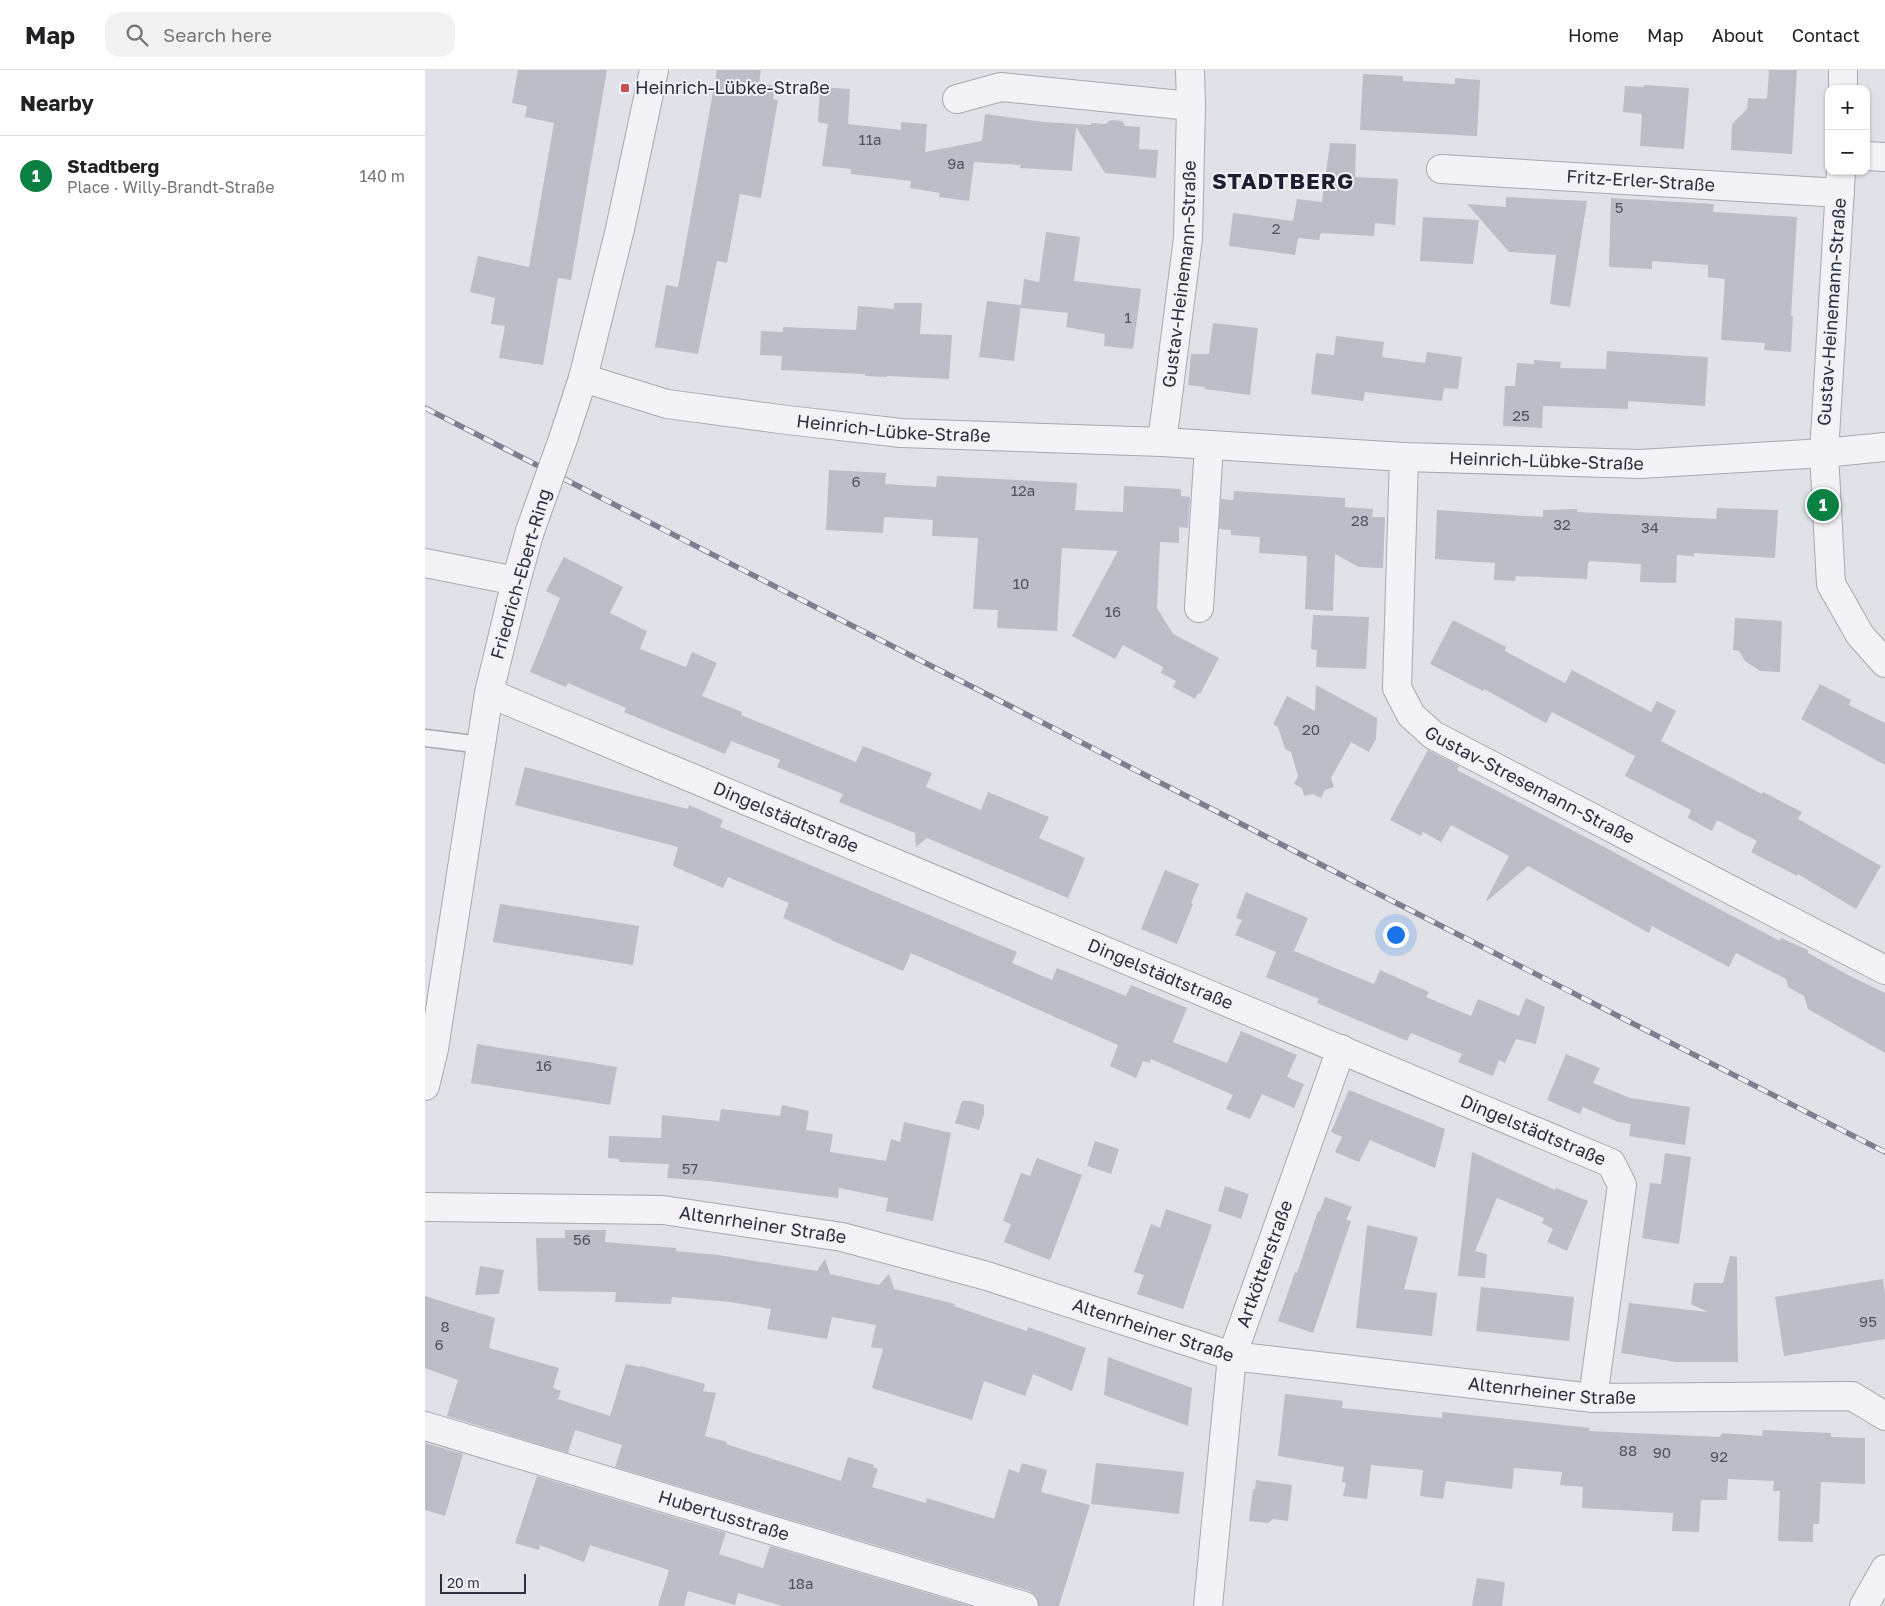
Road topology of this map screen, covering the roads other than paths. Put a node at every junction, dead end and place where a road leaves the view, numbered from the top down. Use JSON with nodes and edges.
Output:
{"nodes":[{"id":1,"x":654,"y":70,"type":"edge"},
{"id":2,"x":1190,"y":70,"type":"edge"},
{"id":3,"x":1843,"y":70,"type":"edge"},
{"id":4,"x":1843,"y":85,"type":"edge"},
{"id":5,"x":957,"y":99,"type":"dead end"},
{"id":6,"x":1191,"y":106,"type":"junction"},
{"id":7,"x":1870,"y":156,"type":"edge"},
{"id":8,"x":1885,"y":157,"type":"edge"},
{"id":9,"x":1441,"y":169,"type":"dead end"},
{"id":10,"x":1840,"y":182,"type":"edge"},
{"id":11,"x":583,"y":378,"type":"junction"},
{"id":12,"x":1162,"y":442,"type":"junction"},
{"id":13,"x":1209,"y":445,"type":"junction"},
{"id":14,"x":1885,"y":448,"type":"edge"},
{"id":15,"x":1824,"y":453,"type":"junction"},
{"id":16,"x":1403,"y":457,"type":"junction"},
{"id":17,"x":425,"y":563,"type":"edge"},
{"id":18,"x":516,"y":581,"type":"junction"},
{"id":19,"x":1199,"y":608,"type":"dead end"},
{"id":20,"x":1885,"y":663,"type":"edge"},
{"id":21,"x":489,"y":693,"type":"junction"},
{"id":22,"x":425,"y":738,"type":"edge"},
{"id":23,"x":481,"y":746,"type":"junction"},
{"id":24,"x":1885,"y":970,"type":"edge"},
{"id":25,"x":1341,"y":1049,"type":"junction"},
{"id":26,"x":425,"y":1086,"type":"edge"},
{"id":27,"x":425,"y":1207,"type":"edge"},
{"id":28,"x":1232,"y":1356,"type":"junction"},
{"id":29,"x":1593,"y":1398,"type":"junction"},
{"id":30,"x":1885,"y":1416,"type":"edge"},
{"id":31,"x":425,"y":1426,"type":"edge"},
{"id":32,"x":1885,"y":1569,"type":"edge"},
{"id":33,"x":1024,"y":1606,"type":"edge"},
{"id":34,"x":1208,"y":1606,"type":"edge"},
{"id":35,"x":1864,"y":1606,"type":"edge"}],
"edges":[{"from":1,"to":11,"type":"street","name":"Friedrich-Ebert-Ring"},
{"from":2,"to":6,"type":"street","name":"Gustav-Heinemann-Straße"},
{"from":3,"to":4,"type":"street"},
{"from":5,"to":6,"type":"street"},
{"from":6,"to":12,"type":"street","name":"Gustav-Heinemann-Straße"},
{"from":7,"to":8,"type":"street"},
{"from":9,"to":10,"type":"street","name":"Fritz-Erler-Straße"},
{"from":10,"to":15,"type":"street","name":"Gustav-Heinemann-Straße"},
{"from":11,"to":12,"type":"street","name":"Heinrich-Lübke-Straße"},
{"from":11,"to":18,"type":"street","name":"Friedrich-Ebert-Ring","bridge":true},
{"from":12,"to":13,"type":"street","name":"Heinrich-Lübke-Straße"},
{"from":13,"to":16,"type":"street","name":"Heinrich-Lübke-Straße"},
{"from":13,"to":19,"type":"street"},
{"from":14,"to":15,"type":"street","name":"Heinrich-Lübke-Straße"},
{"from":15,"to":16,"type":"street","name":"Heinrich-Lübke-Straße"},
{"from":15,"to":20,"type":"street","name":"Gustav-Heinemann-Straße"},
{"from":16,"to":24,"type":"street","name":"Gustav-Stresemann-Straße"},
{"from":17,"to":18,"type":"street"},
{"from":18,"to":21,"type":"street","name":"Friedrich-Ebert-Ring"},
{"from":21,"to":23,"type":"street","name":"Friedrich-Ebert-Ring"},
{"from":21,"to":25,"type":"street","name":"Dingelstädtstraße"},
{"from":22,"to":23,"type":"lane"},
{"from":23,"to":26,"type":"street","name":"Friedrich-Ebert-Ring"},
{"from":25,"to":28,"type":"street","name":"Artkötterstraße"},
{"from":25,"to":29,"type":"street","name":"Dingelstädtstraße"},
{"from":27,"to":28,"type":"street","name":"Altenrheiner Straße"},
{"from":28,"to":29,"type":"street","name":"Altenrheiner Straße"},
{"from":28,"to":34,"type":"street","name":"Artkötterstraße"},
{"from":29,"to":30,"type":"street","name":"Altenrheiner Straße"},
{"from":31,"to":33,"type":"street","name":"Hubertusstraße"},
{"from":32,"to":35,"type":"street"}]}
